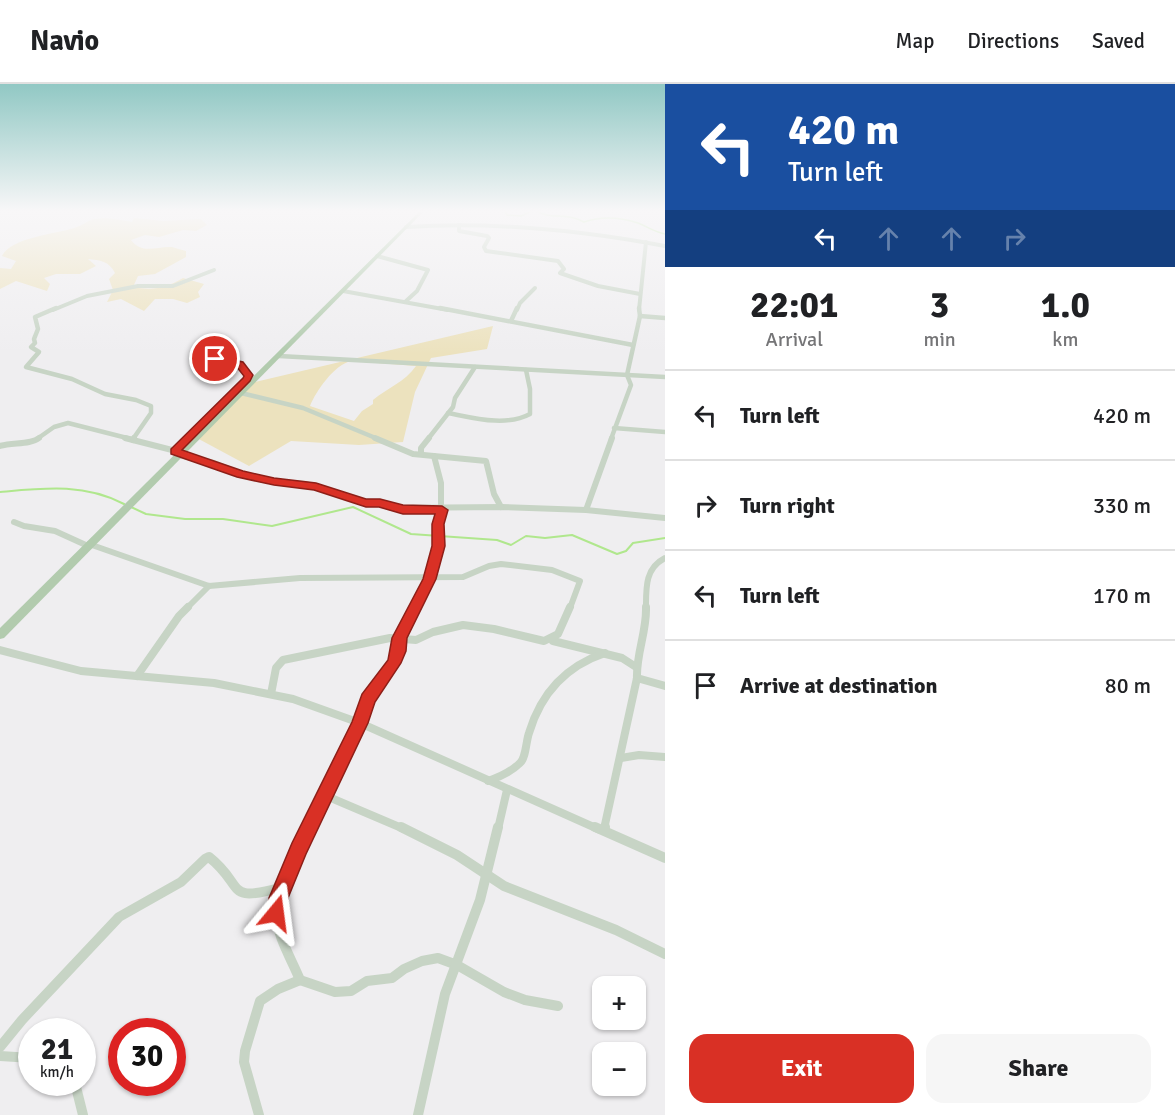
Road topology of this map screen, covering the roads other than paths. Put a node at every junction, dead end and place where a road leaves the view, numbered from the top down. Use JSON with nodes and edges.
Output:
{"nodes":[{"id":1,"x":375,"y":258,"type":"edge"},
{"id":2,"x":385,"y":258,"type":"edge"},
{"id":3,"x":537,"y":258,"type":"edge"},
{"id":4,"x":644,"y":258,"type":"edge"},
{"id":5,"x":214,"y":270,"type":"dead end"},
{"id":6,"x":535,"y":288,"type":"dead end"},
{"id":7,"x":343,"y":291,"type":"junction"},
{"id":8,"x":640,"y":294,"type":"junction"},
{"id":9,"x":405,"y":302,"type":"junction"},
{"id":10,"x":639,"y":316,"type":"junction"},
{"id":11,"x":665,"y":318,"type":"edge"},
{"id":12,"x":511,"y":321,"type":"junction"},
{"id":13,"x":633,"y":345,"type":"junction"},
{"id":14,"x":279,"y":356,"type":"junction"},
{"id":15,"x":215,"y":359,"type":"dead end"},
{"id":16,"x":475,"y":367,"type":"junction"},
{"id":17,"x":526,"y":370,"type":"junction"},
{"id":18,"x":627,"y":375,"type":"junction"},
{"id":19,"x":665,"y":377,"type":"edge"},
{"id":20,"x":241,"y":393,"type":"junction"},
{"id":21,"x":448,"y":413,"type":"junction"},
{"id":22,"x":614,"y":428,"type":"junction"},
{"id":23,"x":665,"y":432,"type":"edge"},
{"id":24,"x":133,"y":440,"type":"junction"},
{"id":25,"x":0,"y":446,"type":"edge"},
{"id":26,"x":177,"y":453,"type":"junction"},
{"id":27,"x":421,"y":454,"type":"junction"},
{"id":28,"x":434,"y":456,"type":"junction"},
{"id":29,"x":501,"y":507,"type":"junction"},
{"id":30,"x":441,"y":510,"type":"junction"},
{"id":31,"x":586,"y":510,"type":"junction"},
{"id":32,"x":665,"y":518,"type":"edge"},
{"id":33,"x":14,"y":522,"type":"dead end"},
{"id":34,"x":89,"y":545,"type":"junction"},
{"id":35,"x":665,"y":558,"type":"edge"},
{"id":36,"x":429,"y":579,"type":"junction"},
{"id":37,"x":209,"y":586,"type":"junction"},
{"id":38,"x":0,"y":635,"type":"edge"},
{"id":39,"x":400,"y":638,"type":"junction"},
{"id":40,"x":553,"y":641,"type":"junction"},
{"id":41,"x":0,"y":650,"type":"edge"},
{"id":42,"x":605,"y":653,"type":"junction"},
{"id":43,"x":636,"y":667,"type":"junction"},
{"id":44,"x":137,"y":676,"type":"junction"},
{"id":45,"x":637,"y":678,"type":"junction"},
{"id":46,"x":665,"y":686,"type":"edge"},
{"id":47,"x":271,"y":694,"type":"junction"},
{"id":48,"x":360,"y":723,"type":"junction"},
{"id":49,"x":665,"y":757,"type":"edge"},
{"id":50,"x":621,"y":758,"type":"junction"},
{"id":51,"x":488,"y":781,"type":"junction"},
{"id":52,"x":507,"y":790,"type":"junction"},
{"id":53,"x":324,"y":795,"type":"junction"},
{"id":54,"x":604,"y":830,"type":"junction"},
{"id":55,"x":665,"y":858,"type":"edge"},
{"id":56,"x":485,"y":873,"type":"junction"},
{"id":57,"x":283,"y":887,"type":"junction"},
{"id":58,"x":665,"y":954,"type":"edge"},
{"id":59,"x":457,"y":965,"type":"junction"},
{"id":60,"x":300,"y":980,"type":"junction"},
{"id":61,"x":558,"y":1006,"type":"dead end"},
{"id":62,"x":0,"y":1047,"type":"edge"},
{"id":63,"x":0,"y":1056,"type":"edge"},
{"id":64,"x":18,"y":1057,"type":"edge"},
{"id":65,"x":78,"y":1096,"type":"edge"},
{"id":66,"x":83,"y":1115,"type":"edge"},
{"id":67,"x":259,"y":1115,"type":"edge"},
{"id":68,"x":418,"y":1115,"type":"edge"}],
"edges":[{"from":1,"to":7,"type":"main road"},
{"from":2,"to":9,"type":"street"},
{"from":3,"to":8,"type":"street"},
{"from":4,"to":8,"type":"street"},
{"from":5,"to":24,"type":"street"},
{"from":6,"to":12,"type":"street"},
{"from":7,"to":9,"type":"street"},
{"from":7,"to":14,"type":"main road"},
{"from":8,"to":10,"type":"street"},
{"from":9,"to":12,"type":"street"},
{"from":10,"to":11,"type":"street"},
{"from":10,"to":13,"type":"street"},
{"from":12,"to":13,"type":"street"},
{"from":13,"to":18,"type":"street"},
{"from":14,"to":16,"type":"street"},
{"from":14,"to":20,"type":"main road"},
{"from":15,"to":26,"type":"street"},
{"from":16,"to":17,"type":"street"},
{"from":16,"to":21,"type":"street"},
{"from":17,"to":18,"type":"street"},
{"from":17,"to":21,"type":"street"},
{"from":18,"to":19,"type":"street"},
{"from":18,"to":22,"type":"street"},
{"from":20,"to":26,"type":"main road"},
{"from":20,"to":27,"type":"street"},
{"from":21,"to":27,"type":"street"},
{"from":22,"to":23,"type":"street"},
{"from":22,"to":31,"type":"street"},
{"from":24,"to":25,"type":"street"},
{"from":24,"to":26,"type":"street"},
{"from":26,"to":30,"type":"street"},
{"from":26,"to":34,"type":"main road"},
{"from":27,"to":28,"type":"street"},
{"from":28,"to":29,"type":"street"},
{"from":28,"to":30,"type":"street"},
{"from":29,"to":30,"type":"street"},
{"from":29,"to":31,"type":"street"},
{"from":30,"to":36,"type":"street"},
{"from":31,"to":32,"type":"street"},
{"from":33,"to":34,"type":"street"},
{"from":34,"to":37,"type":"street"},
{"from":34,"to":38,"type":"main road"},
{"from":35,"to":43,"type":"street"},
{"from":36,"to":37,"type":"street"},
{"from":36,"to":39,"type":"street"},
{"from":36,"to":40,"type":"street"},
{"from":37,"to":44,"type":"street"},
{"from":39,"to":40,"type":"street"},
{"from":39,"to":47,"type":"street"},
{"from":39,"to":48,"type":"street"},
{"from":40,"to":42,"type":"street"},
{"from":41,"to":44,"type":"street"},
{"from":42,"to":43,"type":"street"},
{"from":42,"to":51,"type":"street"},
{"from":43,"to":45,"type":"street"},
{"from":44,"to":47,"type":"street"},
{"from":45,"to":46,"type":"street"},
{"from":45,"to":50,"type":"street"},
{"from":47,"to":48,"type":"street"},
{"from":48,"to":51,"type":"street"},
{"from":48,"to":53,"type":"street"},
{"from":49,"to":50,"type":"street"},
{"from":50,"to":54,"type":"street"},
{"from":51,"to":52,"type":"street"},
{"from":52,"to":54,"type":"street"},
{"from":52,"to":56,"type":"street"},
{"from":53,"to":56,"type":"street"},
{"from":53,"to":57,"type":"street"},
{"from":54,"to":55,"type":"street"},
{"from":56,"to":58,"type":"street"},
{"from":56,"to":59,"type":"street"},
{"from":57,"to":60,"type":"street"},
{"from":57,"to":62,"type":"street"},
{"from":59,"to":60,"type":"street"},
{"from":59,"to":61,"type":"street"},
{"from":59,"to":68,"type":"street"},
{"from":60,"to":67,"type":"street"},
{"from":63,"to":64,"type":"street"},
{"from":65,"to":66,"type":"street"}]}
